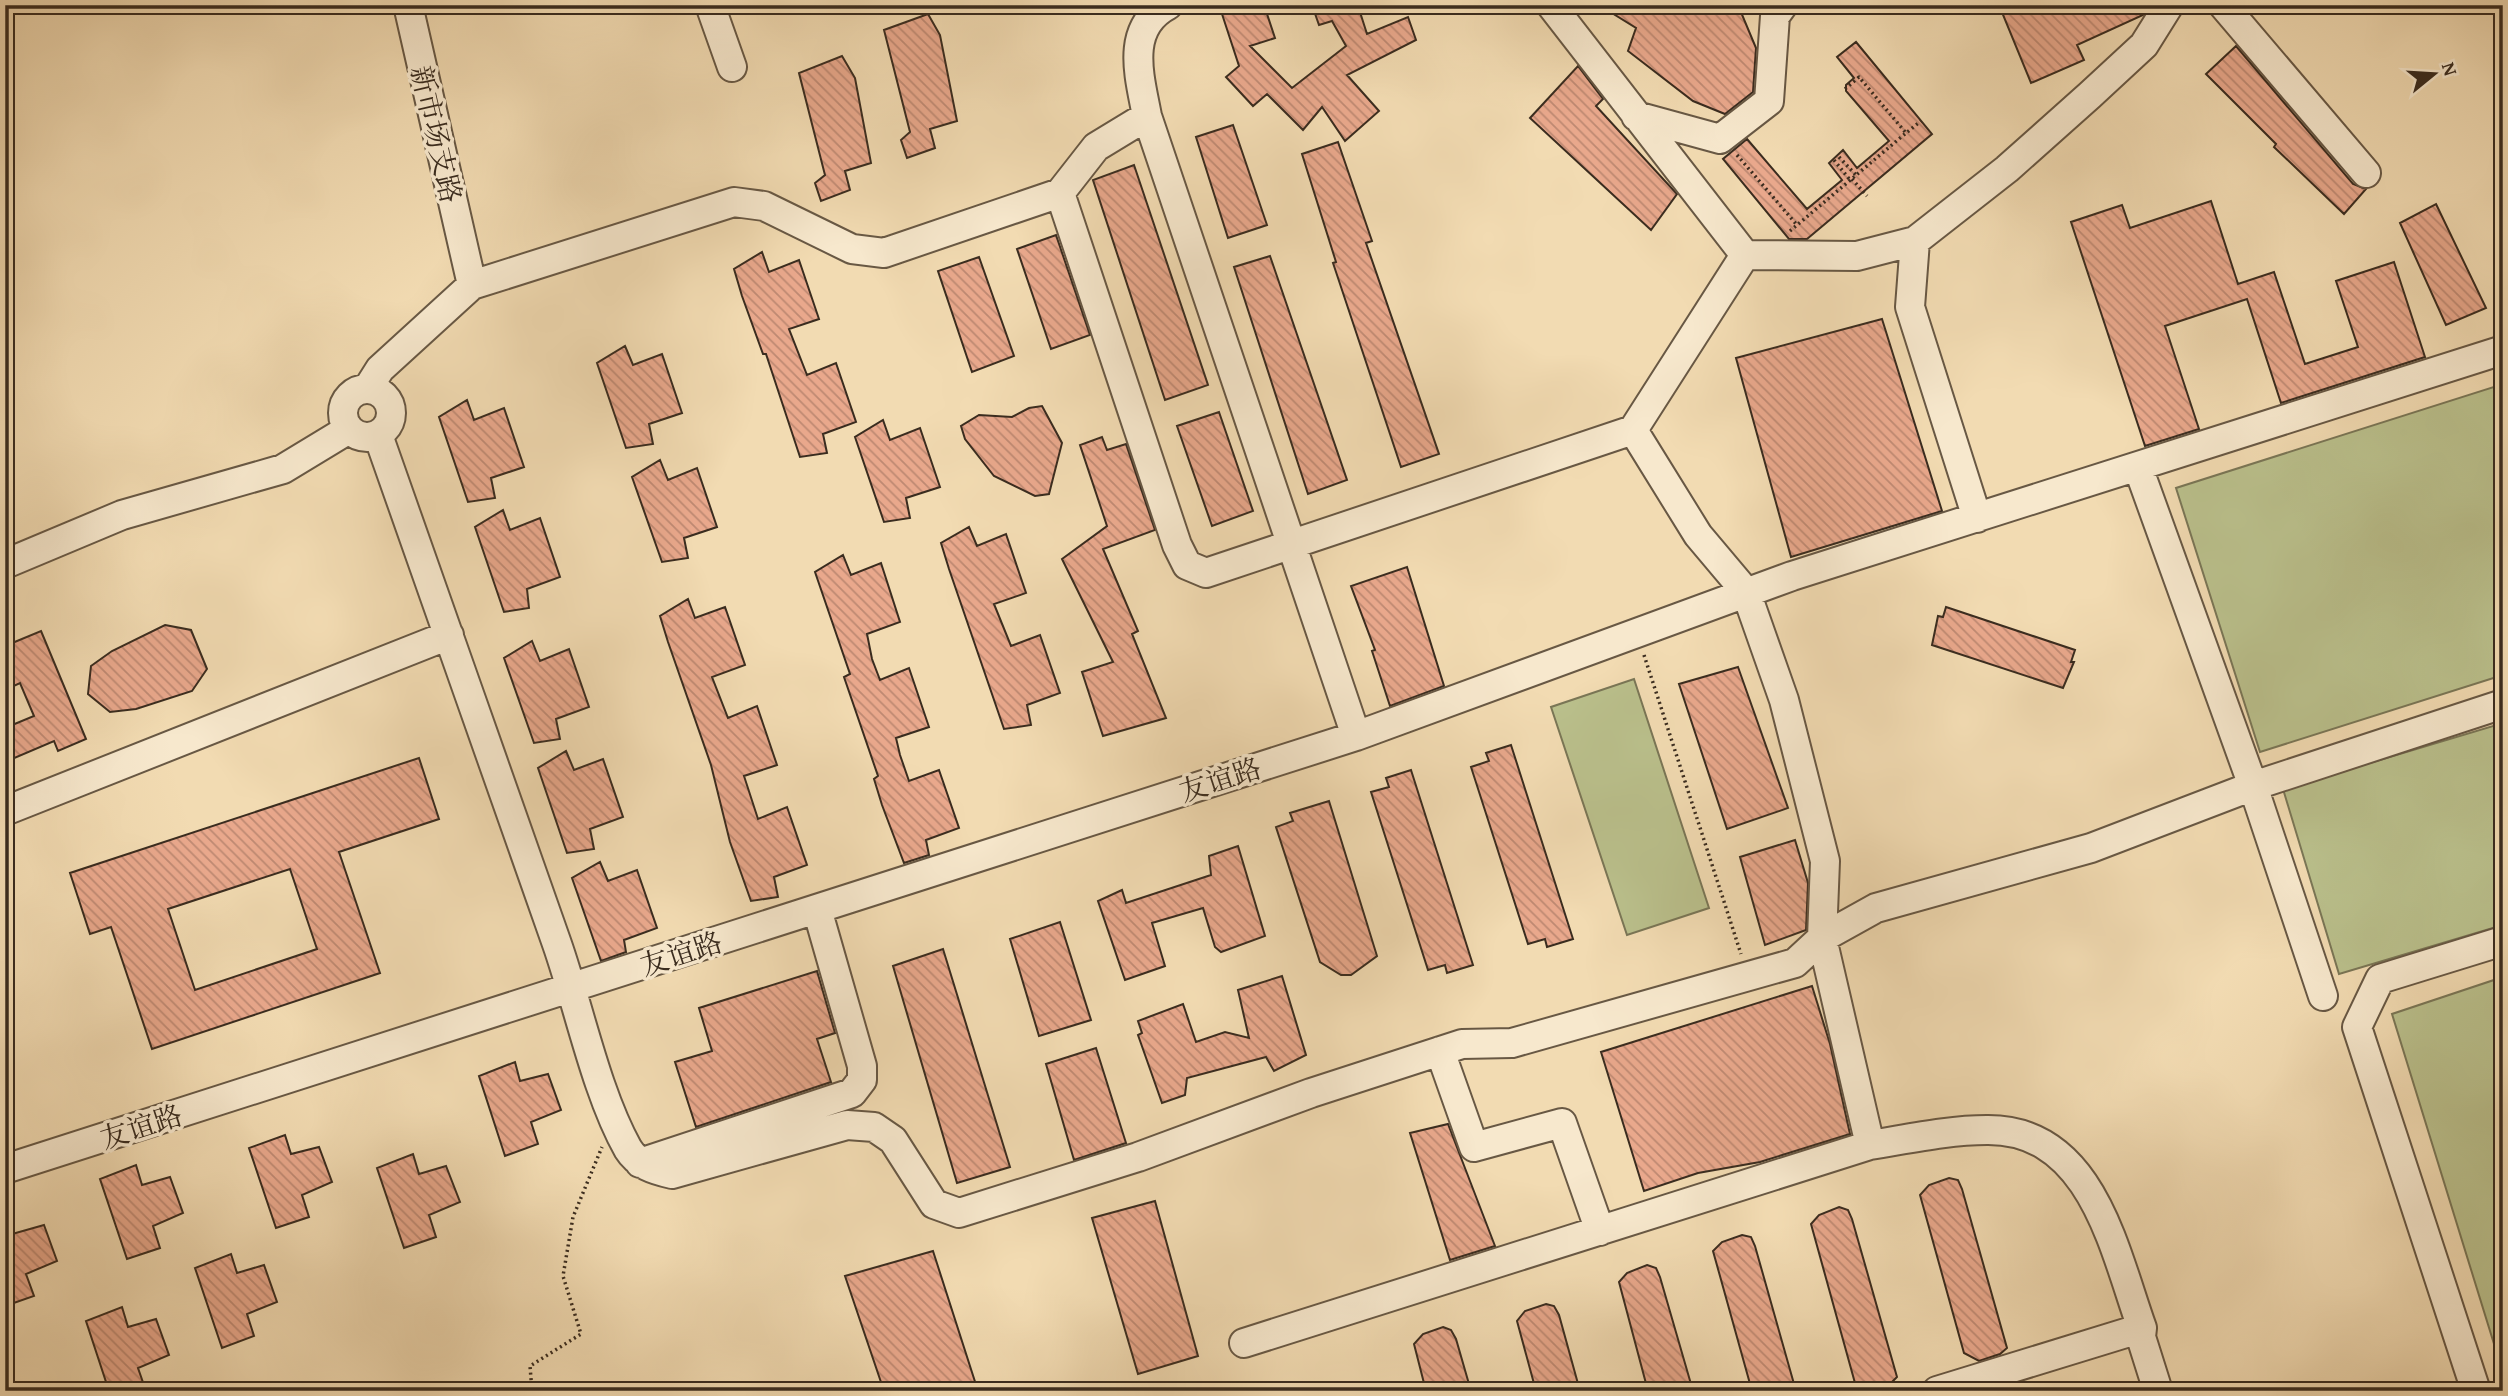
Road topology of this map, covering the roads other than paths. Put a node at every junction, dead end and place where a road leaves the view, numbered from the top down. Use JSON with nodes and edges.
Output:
{"nodes":[{"id":1,"x":408,"y":5,"type":"edge"},
{"id":2,"x":710,"y":5,"type":"edge"},
{"id":3,"x":1168,"y":5,"type":"edge"},
{"id":4,"x":1551,"y":5,"type":"edge"},
{"id":5,"x":1783,"y":5,"type":"edge"},
{"id":6,"x":2169,"y":5,"type":"edge"},
{"id":7,"x":2223,"y":5,"type":"edge"},
{"id":8,"x":732,"y":67,"type":"dead end"},
{"id":9,"x":1147,"y":116,"type":"junction"},
{"id":10,"x":1636,"y":116,"type":"junction"},
{"id":11,"x":2366,"y":173,"type":"dead end"},
{"id":12,"x":1060,"y":192,"type":"junction"},
{"id":13,"x":1914,"y":241,"type":"junction"},
{"id":14,"x":1745,"y":255,"type":"junction"},
{"id":15,"x":469,"y":274,"type":"junction"},
{"id":16,"x":2503,"y":350,"type":"edge"},
{"id":17,"x":368,"y":388,"type":"junction"},
{"id":18,"x":349,"y":429,"type":"junction"},
{"id":19,"x":1633,"y":430,"type":"junction"},
{"id":20,"x":378,"y":435,"type":"junction"},
{"id":21,"x":2138,"y":467,"type":"junction"},
{"id":22,"x":1977,"y":518,"type":"junction"},
{"id":23,"x":1294,"y":545,"type":"junction"},
{"id":24,"x":5,"y":564,"type":"edge"},
{"id":25,"x":1746,"y":592,"type":"junction"},
{"id":26,"x":449,"y":635,"type":"junction"},
{"id":27,"x":2503,"y":704,"type":"edge"},
{"id":28,"x":1356,"y":736,"type":"junction"},
{"id":29,"x":2253,"y":786,"type":"junction"},
{"id":30,"x":5,"y":811,"type":"edge"},
{"id":31,"x":817,"y":909,"type":"junction"},
{"id":32,"x":1822,"y":938,"type":"junction"},
{"id":33,"x":2503,"y":941,"type":"edge"},
{"id":34,"x":572,"y":987,"type":"junction"},
{"id":35,"x":2323,"y":996,"type":"dead end"},
{"id":36,"x":1440,"y":1051,"type":"junction"},
{"id":37,"x":1870,"y":1145,"type":"junction"},
{"id":38,"x":640,"y":1163,"type":"junction"},
{"id":39,"x":5,"y":1169,"type":"edge"},
{"id":40,"x":1600,"y":1231,"type":"junction"},
{"id":41,"x":2142,"y":1328,"type":"junction"},
{"id":42,"x":1244,"y":1343,"type":"dead end"},
{"id":43,"x":1937,"y":1391,"type":"edge"},
{"id":44,"x":2158,"y":1391,"type":"edge"},
{"id":45,"x":2476,"y":1391,"type":"edge"}],
"edges":[{"from":1,"to":15,"type":"street","name":"新市场支路"},
{"from":2,"to":8,"type":"street"},
{"from":3,"to":9,"type":"street"},
{"from":4,"to":10,"type":"street"},
{"from":5,"to":10,"type":"street"},
{"from":6,"to":13,"type":"street"},
{"from":7,"to":11,"type":"street"},
{"from":9,"to":12,"type":"street"},
{"from":9,"to":23,"type":"street"},
{"from":10,"to":14,"type":"street"},
{"from":12,"to":15,"type":"street"},
{"from":12,"to":23,"type":"street"},
{"from":13,"to":14,"type":"street"},
{"from":13,"to":22,"type":"street"},
{"from":14,"to":19,"type":"street"},
{"from":15,"to":17,"type":"street"},
{"from":16,"to":21,"type":"street","name":"友谊路"},
{"from":17,"to":18,"type":"street"},
{"from":17,"to":20,"type":"street"},
{"from":18,"to":20,"type":"street"},
{"from":18,"to":24,"type":"street"},
{"from":19,"to":23,"type":"street"},
{"from":19,"to":25,"type":"street"},
{"from":20,"to":26,"type":"street"},
{"from":21,"to":22,"type":"street","name":"友谊路"},
{"from":21,"to":29,"type":"street"},
{"from":22,"to":25,"type":"street","name":"友谊路"},
{"from":23,"to":28,"type":"street"},
{"from":25,"to":28,"type":"street","name":"友谊路"},
{"from":25,"to":32,"type":"street"},
{"from":26,"to":30,"type":"street"},
{"from":26,"to":34,"type":"street"},
{"from":27,"to":29,"type":"street"},
{"from":28,"to":31,"type":"street","name":"友谊路"},
{"from":29,"to":32,"type":"street"},
{"from":29,"to":35,"type":"street"},
{"from":31,"to":34,"type":"street","name":"友谊路"},
{"from":31,"to":38,"type":"street"},
{"from":32,"to":36,"type":"street"},
{"from":32,"to":37,"type":"street"},
{"from":33,"to":45,"type":"street"},
{"from":34,"to":38,"type":"street"},
{"from":34,"to":39,"type":"street","name":"友谊路"},
{"from":36,"to":38,"type":"street"},
{"from":36,"to":40,"type":"street"},
{"from":37,"to":40,"type":"street"},
{"from":37,"to":41,"type":"street"},
{"from":40,"to":42,"type":"street"},
{"from":41,"to":43,"type":"street"},
{"from":41,"to":44,"type":"street"}]}
